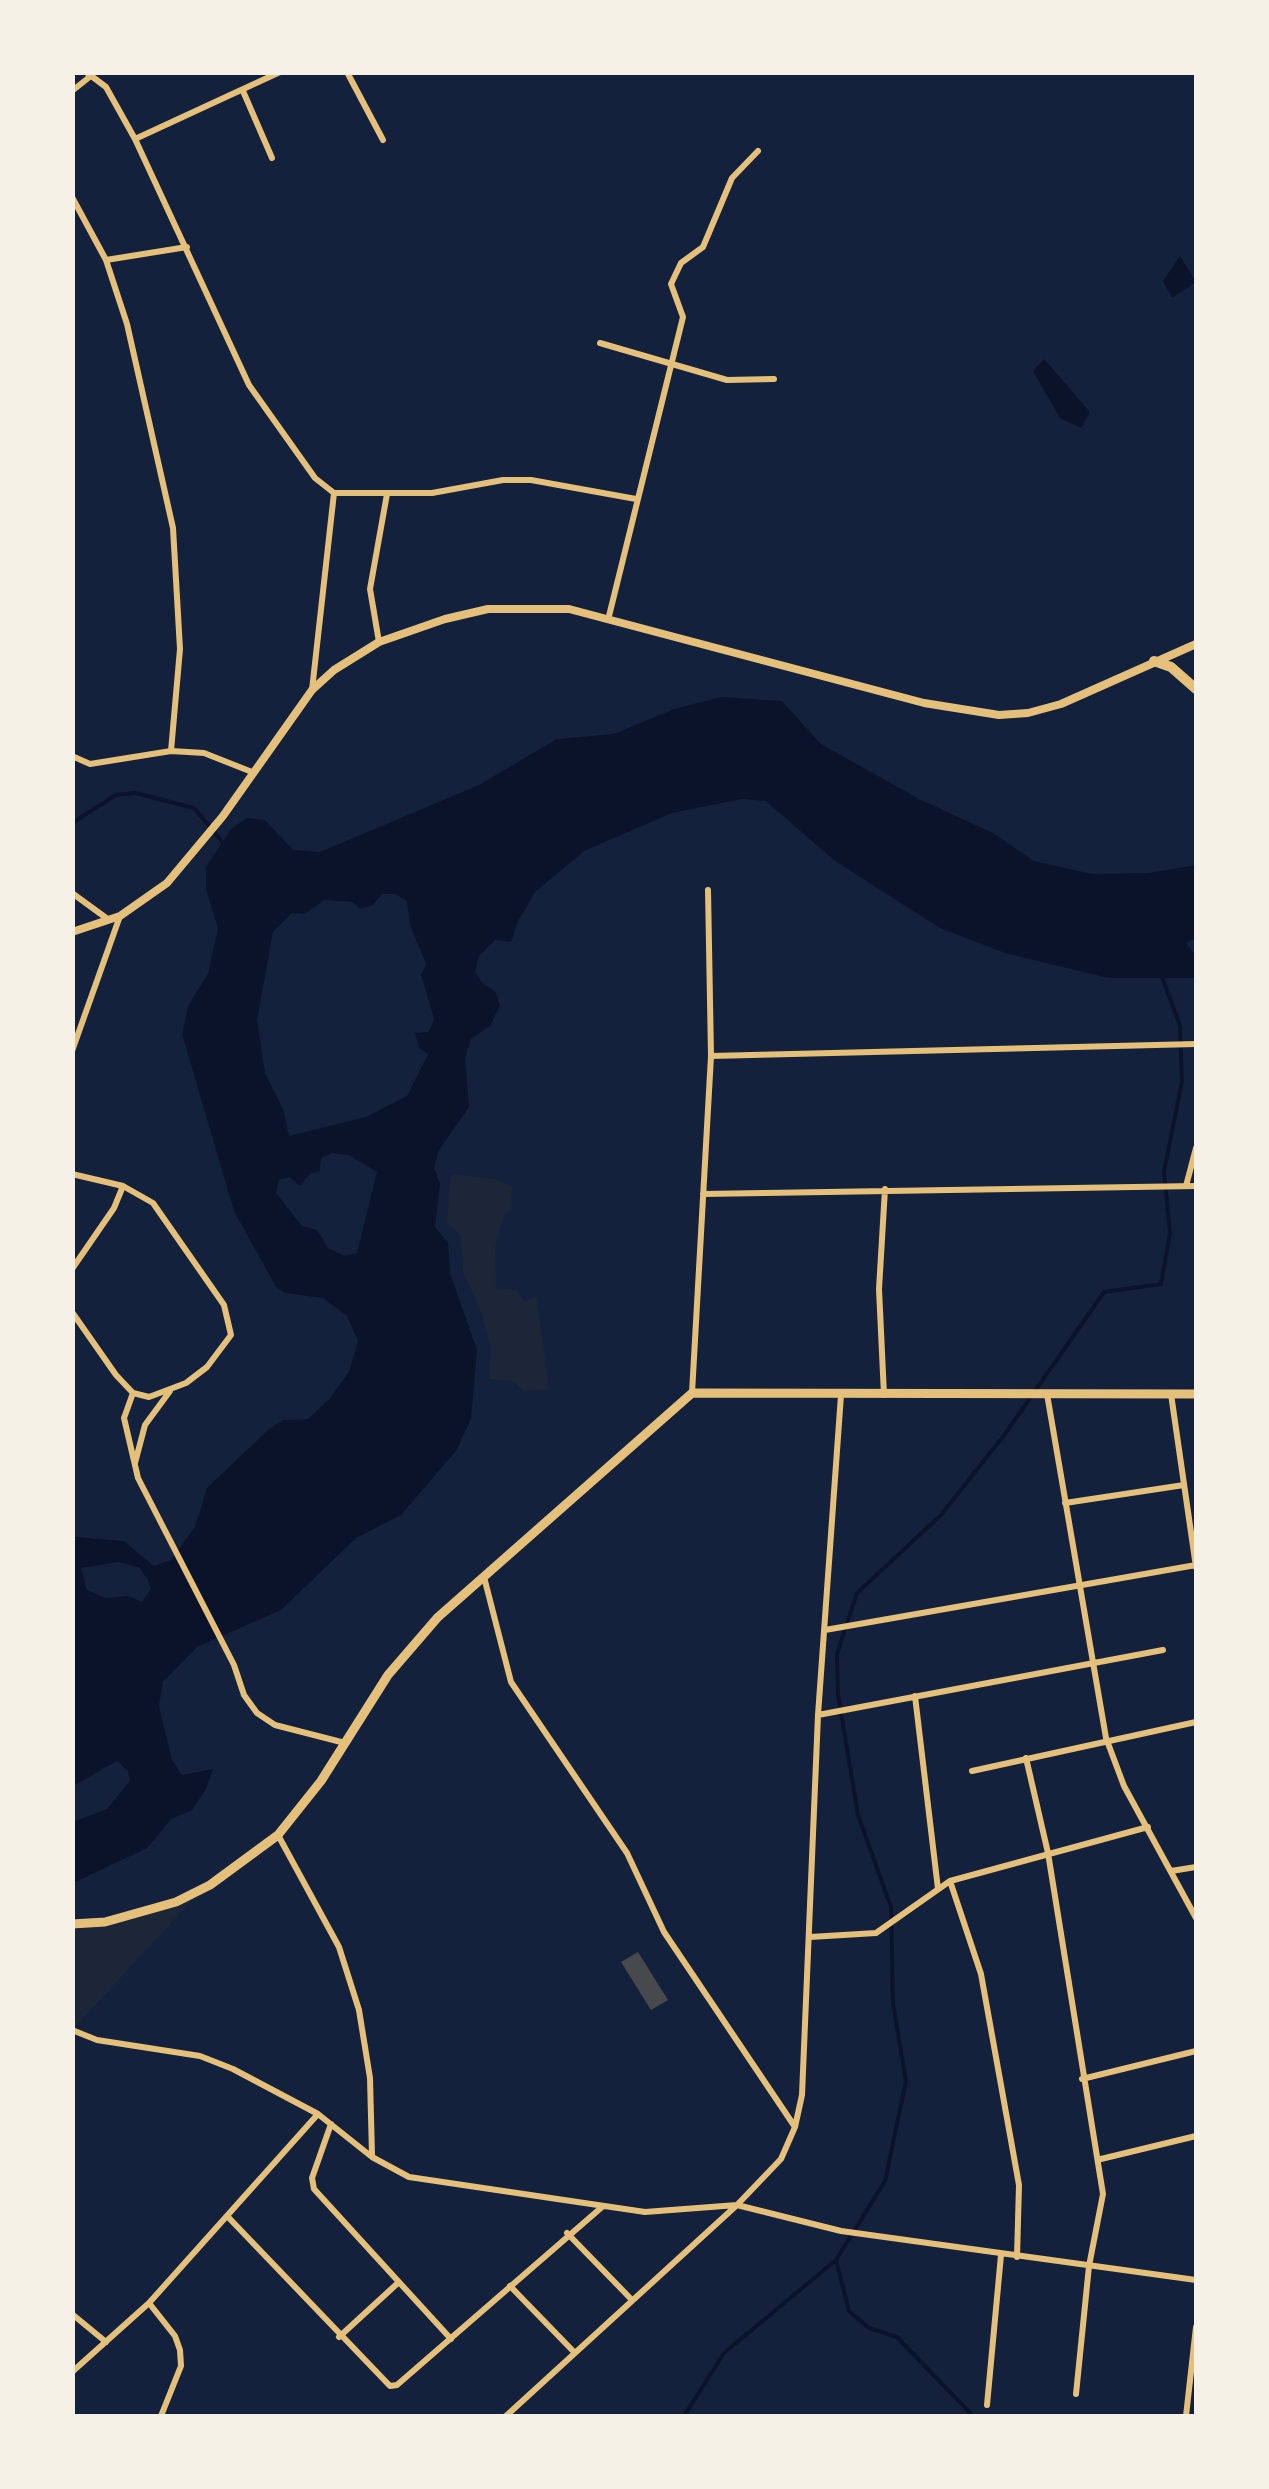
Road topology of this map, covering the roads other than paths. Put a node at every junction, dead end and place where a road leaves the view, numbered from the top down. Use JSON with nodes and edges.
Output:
{"nodes":[{"id":1,"x":280,"y":72,"type":"edge"},
{"id":2,"x":348,"y":72,"type":"edge"},
{"id":3,"x":89,"y":74,"type":"edge"},
{"id":4,"x":72,"y":91,"type":"edge"},
{"id":5,"x":243,"y":91,"type":"junction"},
{"id":6,"x":135,"y":139,"type":"junction"},
{"id":7,"x":383,"y":140,"type":"dead end"},
{"id":8,"x":758,"y":151,"type":"dead end"},
{"id":9,"x":272,"y":158,"type":"dead end"},
{"id":10,"x":72,"y":196,"type":"edge"},
{"id":11,"x":187,"y":247,"type":"junction"},
{"id":12,"x":106,"y":260,"type":"junction"},
{"id":13,"x":600,"y":343,"type":"dead end"},
{"id":14,"x":668,"y":364,"type":"junction"},
{"id":15,"x":774,"y":378,"type":"dead end"},
{"id":16,"x":334,"y":493,"type":"junction"},
{"id":17,"x":387,"y":494,"type":"junction"},
{"id":18,"x":636,"y":499,"type":"junction"},
{"id":19,"x":609,"y":616,"type":"junction"},
{"id":20,"x":379,"y":642,"type":"junction"},
{"id":21,"x":1196,"y":644,"type":"edge"},
{"id":22,"x":1154,"y":661,"type":"junction"},
{"id":23,"x":1196,"y":689,"type":"edge"},
{"id":24,"x":312,"y":690,"type":"junction"},
{"id":25,"x":171,"y":751,"type":"junction"},
{"id":26,"x":72,"y":756,"type":"edge"},
{"id":27,"x":252,"y":772,"type":"junction"},
{"id":28,"x":708,"y":890,"type":"dead end"},
{"id":29,"x":72,"y":893,"type":"edge"},
{"id":30,"x":120,"y":916,"type":"junction"},
{"id":31,"x":110,"y":920,"type":"junction"},
{"id":32,"x":72,"y":932,"type":"edge"},
{"id":33,"x":1196,"y":1044,"type":"edge"},
{"id":34,"x":72,"y":1051,"type":"edge"},
{"id":35,"x":712,"y":1056,"type":"junction"},
{"id":36,"x":1196,"y":1148,"type":"edge"},
{"id":37,"x":74,"y":1176,"type":"edge"},
{"id":38,"x":122,"y":1186,"type":"junction"},
{"id":39,"x":1186,"y":1186,"type":"junction"},
{"id":40,"x":1196,"y":1186,"type":"edge"},
{"id":41,"x":885,"y":1189,"type":"junction"},
{"id":42,"x":703,"y":1194,"type":"junction"},
{"id":43,"x":72,"y":1268,"type":"edge"},
{"id":44,"x":72,"y":1312,"type":"edge"},
{"id":45,"x":171,"y":1390,"type":"junction"},
{"id":46,"x":133,"y":1393,"type":"junction"},
{"id":47,"x":692,"y":1393,"type":"junction"},
{"id":48,"x":1047,"y":1394,"type":"junction"},
{"id":49,"x":1171,"y":1394,"type":"junction"},
{"id":50,"x":1196,"y":1394,"type":"edge"},
{"id":51,"x":841,"y":1395,"type":"junction"},
{"id":52,"x":884,"y":1395,"type":"junction"},
{"id":53,"x":134,"y":1465,"type":"junction"},
{"id":54,"x":1184,"y":1485,"type":"junction"},
{"id":55,"x":1065,"y":1503,"type":"junction"},
{"id":56,"x":1196,"y":1566,"type":"edge"},
{"id":57,"x":484,"y":1577,"type":"junction"},
{"id":58,"x":1078,"y":1584,"type":"junction"},
{"id":59,"x":825,"y":1630,"type":"junction"},
{"id":60,"x":1163,"y":1650,"type":"dead end"},
{"id":61,"x":1093,"y":1662,"type":"junction"},
{"id":62,"x":914,"y":1696,"type":"junction"},
{"id":63,"x":818,"y":1715,"type":"junction"},
{"id":64,"x":1196,"y":1722,"type":"edge"},
{"id":65,"x":1106,"y":1738,"type":"junction"},
{"id":66,"x":344,"y":1743,"type":"junction"},
{"id":67,"x":1026,"y":1758,"type":"junction"},
{"id":68,"x":972,"y":1771,"type":"dead end"},
{"id":69,"x":1148,"y":1827,"type":"junction"},
{"id":70,"x":278,"y":1835,"type":"junction"},
{"id":71,"x":1048,"y":1852,"type":"junction"},
{"id":72,"x":1196,"y":1867,"type":"edge"},
{"id":73,"x":1171,"y":1871,"type":"junction"},
{"id":74,"x":950,"y":1881,"type":"junction"},
{"id":75,"x":939,"y":1890,"type":"junction"},
{"id":76,"x":1196,"y":1918,"type":"edge"},
{"id":77,"x":72,"y":1924,"type":"edge"},
{"id":78,"x":810,"y":1936,"type":"junction"},
{"id":79,"x":72,"y":2030,"type":"edge"},
{"id":80,"x":1196,"y":2051,"type":"edge"},
{"id":81,"x":1082,"y":2079,"type":"junction"},
{"id":82,"x":318,"y":2114,"type":"junction"},
{"id":83,"x":331,"y":2124,"type":"junction"},
{"id":84,"x":796,"y":2127,"type":"junction"},
{"id":85,"x":1196,"y":2136,"type":"edge"},
{"id":86,"x":372,"y":2156,"type":"junction"},
{"id":87,"x":1101,"y":2159,"type":"junction"},
{"id":88,"x":738,"y":2205,"type":"junction"},
{"id":89,"x":602,"y":2207,"type":"junction"},
{"id":90,"x":230,"y":2218,"type":"junction"},
{"id":91,"x":568,"y":2232,"type":"junction"},
{"id":92,"x":1001,"y":2256,"type":"junction"},
{"id":93,"x":1017,"y":2257,"type":"junction"},
{"id":94,"x":1089,"y":2266,"type":"junction"},
{"id":95,"x":1196,"y":2280,"type":"edge"},
{"id":96,"x":399,"y":2282,"type":"junction"},
{"id":97,"x":510,"y":2286,"type":"junction"},
{"id":98,"x":632,"y":2301,"type":"junction"},
{"id":99,"x":149,"y":2303,"type":"junction"},
{"id":100,"x":72,"y":2314,"type":"edge"},
{"id":101,"x":1196,"y":2328,"type":"edge"},
{"id":102,"x":340,"y":2337,"type":"junction"},
{"id":103,"x":450,"y":2339,"type":"junction"},
{"id":104,"x":106,"y":2342,"type":"junction"},
{"id":105,"x":575,"y":2353,"type":"junction"},
{"id":106,"x":72,"y":2372,"type":"edge"},
{"id":107,"x":1076,"y":2394,"type":"dead end"},
{"id":108,"x":987,"y":2404,"type":"dead end"},
{"id":109,"x":161,"y":2416,"type":"edge"},
{"id":110,"x":506,"y":2416,"type":"edge"},
{"id":111,"x":1186,"y":2416,"type":"edge"}],
"edges":[{"from":1,"to":5,"type":"street"},
{"from":2,"to":7,"type":"street"},
{"from":3,"to":4,"type":"street"},
{"from":3,"to":6,"type":"street"},
{"from":5,"to":6,"type":"street"},
{"from":5,"to":9,"type":"street"},
{"from":6,"to":11,"type":"street"},
{"from":8,"to":14,"type":"street"},
{"from":10,"to":12,"type":"street"},
{"from":11,"to":12,"type":"street"},
{"from":11,"to":16,"type":"street"},
{"from":12,"to":25,"type":"street"},
{"from":13,"to":14,"type":"street"},
{"from":14,"to":15,"type":"street"},
{"from":14,"to":18,"type":"street"},
{"from":16,"to":17,"type":"street"},
{"from":16,"to":24,"type":"street"},
{"from":17,"to":18,"type":"street"},
{"from":17,"to":20,"type":"street"},
{"from":18,"to":19,"type":"street"},
{"from":19,"to":20,"type":"street"},
{"from":19,"to":22,"type":"street"},
{"from":20,"to":24,"type":"street"},
{"from":21,"to":22,"type":"street"},
{"from":22,"to":23,"type":"highway"},
{"from":24,"to":27,"type":"street"},
{"from":25,"to":26,"type":"street"},
{"from":25,"to":27,"type":"street"},
{"from":27,"to":30,"type":"street"},
{"from":28,"to":35,"type":"street"},
{"from":29,"to":31,"type":"street"},
{"from":30,"to":31,"type":"street"},
{"from":30,"to":34,"type":"street"},
{"from":31,"to":32,"type":"street"},
{"from":33,"to":35,"type":"street"},
{"from":35,"to":42,"type":"street"},
{"from":36,"to":39,"type":"street"},
{"from":37,"to":38,"type":"street"},
{"from":38,"to":43,"type":"street"},
{"from":38,"to":45,"type":"street"},
{"from":39,"to":40,"type":"street"},
{"from":39,"to":41,"type":"street"},
{"from":41,"to":42,"type":"street"},
{"from":41,"to":52,"type":"street"},
{"from":42,"to":47,"type":"street"},
{"from":44,"to":46,"type":"street"},
{"from":45,"to":46,"type":"street"},
{"from":45,"to":53,"type":"street"},
{"from":46,"to":53,"type":"street"},
{"from":47,"to":51,"type":"main road"},
{"from":47,"to":57,"type":"main road"},
{"from":48,"to":49,"type":"main road"},
{"from":48,"to":52,"type":"main road"},
{"from":48,"to":55,"type":"street"},
{"from":49,"to":50,"type":"main road"},
{"from":49,"to":54,"type":"street"},
{"from":51,"to":52,"type":"main road"},
{"from":51,"to":59,"type":"street"},
{"from":53,"to":66,"type":"street"},
{"from":54,"to":55,"type":"street"},
{"from":54,"to":56,"type":"street"},
{"from":55,"to":58,"type":"street"},
{"from":56,"to":58,"type":"street"},
{"from":57,"to":66,"type":"main road"},
{"from":57,"to":84,"type":"street"},
{"from":58,"to":59,"type":"street"},
{"from":58,"to":61,"type":"street"},
{"from":59,"to":63,"type":"street"},
{"from":60,"to":61,"type":"street"},
{"from":61,"to":62,"type":"street"},
{"from":61,"to":65,"type":"street"},
{"from":62,"to":63,"type":"street"},
{"from":62,"to":75,"type":"street"},
{"from":63,"to":78,"type":"street"},
{"from":64,"to":65,"type":"street"},
{"from":65,"to":67,"type":"street"},
{"from":65,"to":69,"type":"street"},
{"from":66,"to":70,"type":"main road"},
{"from":67,"to":68,"type":"street"},
{"from":67,"to":71,"type":"street"},
{"from":69,"to":71,"type":"street"},
{"from":69,"to":73,"type":"street"},
{"from":70,"to":77,"type":"main road"},
{"from":70,"to":86,"type":"street"},
{"from":71,"to":74,"type":"street"},
{"from":71,"to":81,"type":"street"},
{"from":72,"to":73,"type":"street"},
{"from":73,"to":76,"type":"street"},
{"from":74,"to":75,"type":"street"},
{"from":74,"to":93,"type":"street"},
{"from":75,"to":78,"type":"street"},
{"from":78,"to":84,"type":"street"},
{"from":79,"to":82,"type":"street"},
{"from":80,"to":81,"type":"street"},
{"from":81,"to":87,"type":"street"},
{"from":82,"to":83,"type":"street"},
{"from":82,"to":90,"type":"street"},
{"from":83,"to":86,"type":"street"},
{"from":83,"to":96,"type":"street"},
{"from":84,"to":88,"type":"street"},
{"from":85,"to":87,"type":"street"},
{"from":86,"to":89,"type":"street"},
{"from":87,"to":94,"type":"street"},
{"from":88,"to":89,"type":"street"},
{"from":88,"to":92,"type":"street"},
{"from":88,"to":98,"type":"street"},
{"from":89,"to":91,"type":"street"},
{"from":90,"to":99,"type":"street"},
{"from":90,"to":102,"type":"street"},
{"from":91,"to":97,"type":"street"},
{"from":91,"to":98,"type":"street"},
{"from":92,"to":93,"type":"street"},
{"from":92,"to":108,"type":"street"},
{"from":93,"to":94,"type":"street"},
{"from":94,"to":95,"type":"street"},
{"from":94,"to":107,"type":"street"},
{"from":96,"to":102,"type":"street"},
{"from":96,"to":103,"type":"street"},
{"from":97,"to":103,"type":"street"},
{"from":97,"to":105,"type":"street"},
{"from":98,"to":105,"type":"street"},
{"from":99,"to":104,"type":"street"},
{"from":99,"to":109,"type":"street"},
{"from":100,"to":104,"type":"street"},
{"from":101,"to":111,"type":"street"},
{"from":102,"to":103,"type":"street"},
{"from":104,"to":106,"type":"street"},
{"from":105,"to":110,"type":"street"}]}
